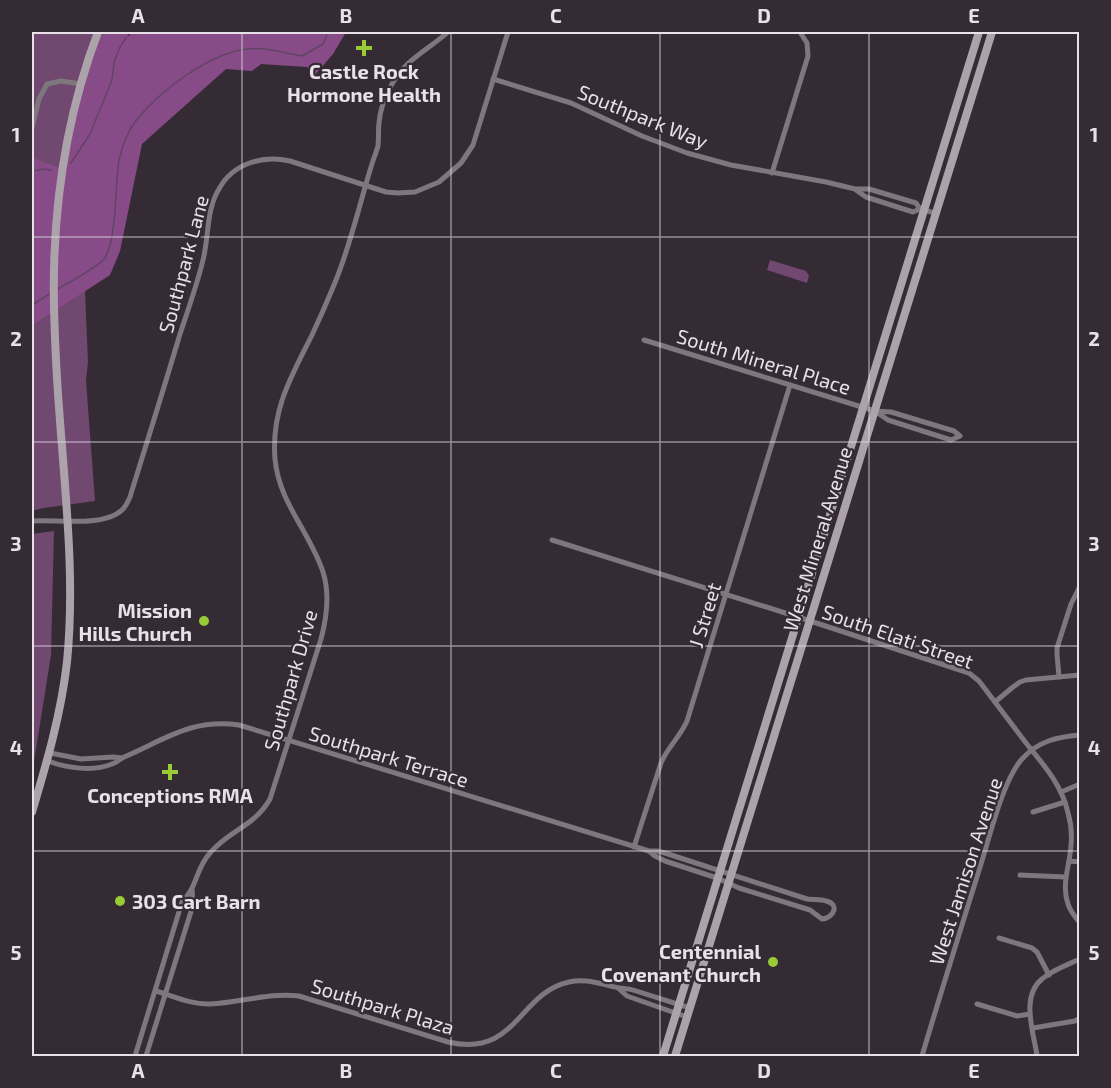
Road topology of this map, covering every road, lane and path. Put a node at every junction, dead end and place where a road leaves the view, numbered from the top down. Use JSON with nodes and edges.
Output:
{"nodes":[{"id":1,"x":98,"y":32,"type":"edge"},
{"id":2,"x":448,"y":32,"type":"edge"},
{"id":3,"x":508,"y":32,"type":"edge"},
{"id":4,"x":800,"y":32,"type":"edge"},
{"id":5,"x":979,"y":32,"type":"edge"},
{"id":6,"x":992,"y":32,"type":"edge"},
{"id":7,"x":493,"y":79,"type":"junction"},
{"id":8,"x":81,"y":84,"type":"junction"},
{"id":9,"x":32,"y":128,"type":"edge"},
{"id":10,"x":772,"y":173,"type":"junction"},
{"id":11,"x":366,"y":185,"type":"junction"},
{"id":12,"x":922,"y":209,"type":"junction"},
{"id":13,"x":936,"y":213,"type":"junction"},
{"id":14,"x":644,"y":340,"type":"dead end"},
{"id":15,"x":790,"y":386,"type":"junction"},
{"id":16,"x":864,"y":408,"type":"junction"},
{"id":17,"x":875,"y":411,"type":"junction"},
{"id":18,"x":68,"y":520,"type":"junction"},
{"id":19,"x":32,"y":521,"type":"edge"},
{"id":20,"x":552,"y":540,"type":"dead end"},
{"id":21,"x":1080,"y":586,"type":"edge"},
{"id":22,"x":726,"y":594,"type":"junction"},
{"id":23,"x":798,"y":617,"type":"junction"},
{"id":24,"x":808,"y":621,"type":"junction"},
{"id":25,"x":1080,"y":675,"type":"edge"},
{"id":26,"x":1059,"y":677,"type":"junction"},
{"id":27,"x":995,"y":702,"type":"junction"},
{"id":28,"x":1080,"y":735,"type":"edge"},
{"id":29,"x":289,"y":740,"type":"junction"},
{"id":30,"x":1032,"y":750,"type":"junction"},
{"id":31,"x":49,"y":757,"type":"junction"},
{"id":32,"x":1080,"y":784,"type":"edge"},
{"id":33,"x":1061,"y":792,"type":"junction"},
{"id":34,"x":1065,"y":802,"type":"junction"},
{"id":35,"x":32,"y":812,"type":"edge"},
{"id":36,"x":1033,"y":812,"type":"dead end"},
{"id":37,"x":634,"y":847,"type":"junction"},
{"id":38,"x":1069,"y":861,"type":"junction"},
{"id":39,"x":1080,"y":862,"type":"edge"},
{"id":40,"x":719,"y":874,"type":"junction"},
{"id":41,"x":731,"y":874,"type":"junction"},
{"id":42,"x":1020,"y":875,"type":"dead end"},
{"id":43,"x":1065,"y":877,"type":"junction"},
{"id":44,"x":728,"y":883,"type":"junction"},
{"id":45,"x":192,"y":889,"type":"junction"},
{"id":46,"x":1080,"y":924,"type":"edge"},
{"id":47,"x":999,"y":938,"type":"dead end"},
{"id":48,"x":1080,"y":959,"type":"edge"},
{"id":49,"x":1049,"y":975,"type":"junction"},
{"id":50,"x":156,"y":991,"type":"junction"},
{"id":51,"x":166,"y":994,"type":"junction"},
{"id":52,"x":977,"y":1004,"type":"dead end"},
{"id":53,"x":678,"y":1009,"type":"junction"},
{"id":54,"x":689,"y":1012,"type":"junction"},
{"id":55,"x":1030,"y":1014,"type":"junction"},
{"id":56,"x":1080,"y":1018,"type":"edge"},
{"id":57,"x":1033,"y":1028,"type":"junction"},
{"id":58,"x":135,"y":1056,"type":"edge"},
{"id":59,"x":147,"y":1056,"type":"edge"},
{"id":60,"x":663,"y":1056,"type":"edge"},
{"id":61,"x":675,"y":1056,"type":"edge"},
{"id":62,"x":922,"y":1056,"type":"edge"},
{"id":63,"x":1037,"y":1056,"type":"edge"}],
"edges":[{"from":1,"to":8,"type":"main road"},
{"from":2,"to":11,"type":"street","name":"Southpark Drive"},
{"from":3,"to":7,"type":"street","name":"Southpark Lane"},
{"from":4,"to":10,"type":"street"},
{"from":5,"to":12,"type":"main road","name":"West Mineral Avenue"},
{"from":6,"to":13,"type":"main road","name":"West Mineral Avenue"},
{"from":7,"to":10,"type":"street","name":"Southpark Way"},
{"from":7,"to":11,"type":"street","name":"Southpark Lane"},
{"from":8,"to":9,"type":"street"},
{"from":8,"to":18,"type":"main road"},
{"from":10,"to":12,"type":"street","name":"Southpark Way"},
{"from":11,"to":18,"type":"street","name":"Southpark Lane"},
{"from":11,"to":29,"type":"street","name":"Southpark Drive"},
{"from":12,"to":13,"type":"street","name":"Southpark Way"},
{"from":12,"to":16,"type":"main road","name":"West Mineral Avenue"},
{"from":13,"to":17,"type":"main road","name":"West Mineral Avenue"},
{"from":14,"to":15,"type":"street","name":"South Mineral Place"},
{"from":15,"to":16,"type":"street","name":"South Mineral Place"},
{"from":15,"to":22,"type":"street","name":"J Street"},
{"from":16,"to":17,"type":"street","name":"South Mineral Place"},
{"from":16,"to":23,"type":"main road","name":"West Mineral Avenue"},
{"from":17,"to":17,"type":"street","name":"South Mineral Place"},
{"from":17,"to":24,"type":"main road","name":"West Mineral Avenue"},
{"from":18,"to":19,"type":"street","name":"Southpark Lane"},
{"from":18,"to":31,"type":"main road"},
{"from":20,"to":22,"type":"street","name":"South Elati Street"},
{"from":21,"to":26,"type":"street"},
{"from":22,"to":23,"type":"street","name":"South Elati Street"},
{"from":22,"to":37,"type":"street","name":"J Street"},
{"from":23,"to":24,"type":"street","name":"South Elati Street"},
{"from":23,"to":40,"type":"main road","name":"West Mineral Avenue"},
{"from":24,"to":27,"type":"street","name":"South Elati Street"},
{"from":24,"to":41,"type":"main road","name":"West Mineral Avenue"},
{"from":25,"to":26,"type":"street"},
{"from":26,"to":27,"type":"street"},
{"from":27,"to":30,"type":"street","name":"South Elati Street"},
{"from":28,"to":30,"type":"street","name":"West Jamison Avenue"},
{"from":29,"to":31,"type":"street","name":"Southpark Terrace"},
{"from":29,"to":37,"type":"street","name":"Southpark Terrace"},
{"from":29,"to":45,"type":"street","name":"Southpark Drive"},
{"from":30,"to":33,"type":"street","name":"South Elati Street"},
{"from":30,"to":62,"type":"street","name":"West Jamison Avenue"},
{"from":31,"to":35,"type":"main road"},
{"from":32,"to":33,"type":"street"},
{"from":33,"to":34,"type":"street","name":"South Elati Street"},
{"from":34,"to":36,"type":"street"},
{"from":34,"to":38,"type":"street","name":"South Elati Street"},
{"from":37,"to":40,"type":"street","name":"Southpark Terrace"},
{"from":38,"to":39,"type":"street"},
{"from":38,"to":43,"type":"street","name":"South Elati Street"},
{"from":40,"to":41,"type":"street","name":"Southpark Terrace"},
{"from":40,"to":44,"type":"street"},
{"from":40,"to":53,"type":"main road","name":"West Mineral Avenue"},
{"from":41,"to":44,"type":"main road","name":"West Mineral Avenue"},
{"from":41,"to":44,"type":"street","name":"Southpark Terrace"},
{"from":42,"to":43,"type":"street"},
{"from":43,"to":46,"type":"street"},
{"from":44,"to":54,"type":"main road","name":"West Mineral Avenue"},
{"from":45,"to":50,"type":"street","name":"Southpark Drive"},
{"from":45,"to":51,"type":"street","name":"Southpark Drive"},
{"from":47,"to":49,"type":"street"},
{"from":48,"to":49,"type":"street"},
{"from":49,"to":55,"type":"street"},
{"from":50,"to":51,"type":"street","name":"Southpark Plaza"},
{"from":50,"to":58,"type":"street","name":"Southpark Drive"},
{"from":51,"to":53,"type":"street","name":"Southpark Plaza"},
{"from":51,"to":59,"type":"street","name":"Southpark Drive"},
{"from":52,"to":55,"type":"street"},
{"from":53,"to":54,"type":"street","name":"Southpark Plaza"},
{"from":53,"to":60,"type":"main road","name":"West Mineral Avenue"},
{"from":54,"to":61,"type":"main road","name":"West Mineral Avenue"},
{"from":55,"to":57,"type":"street"},
{"from":56,"to":57,"type":"street"},
{"from":57,"to":63,"type":"street"}]}
